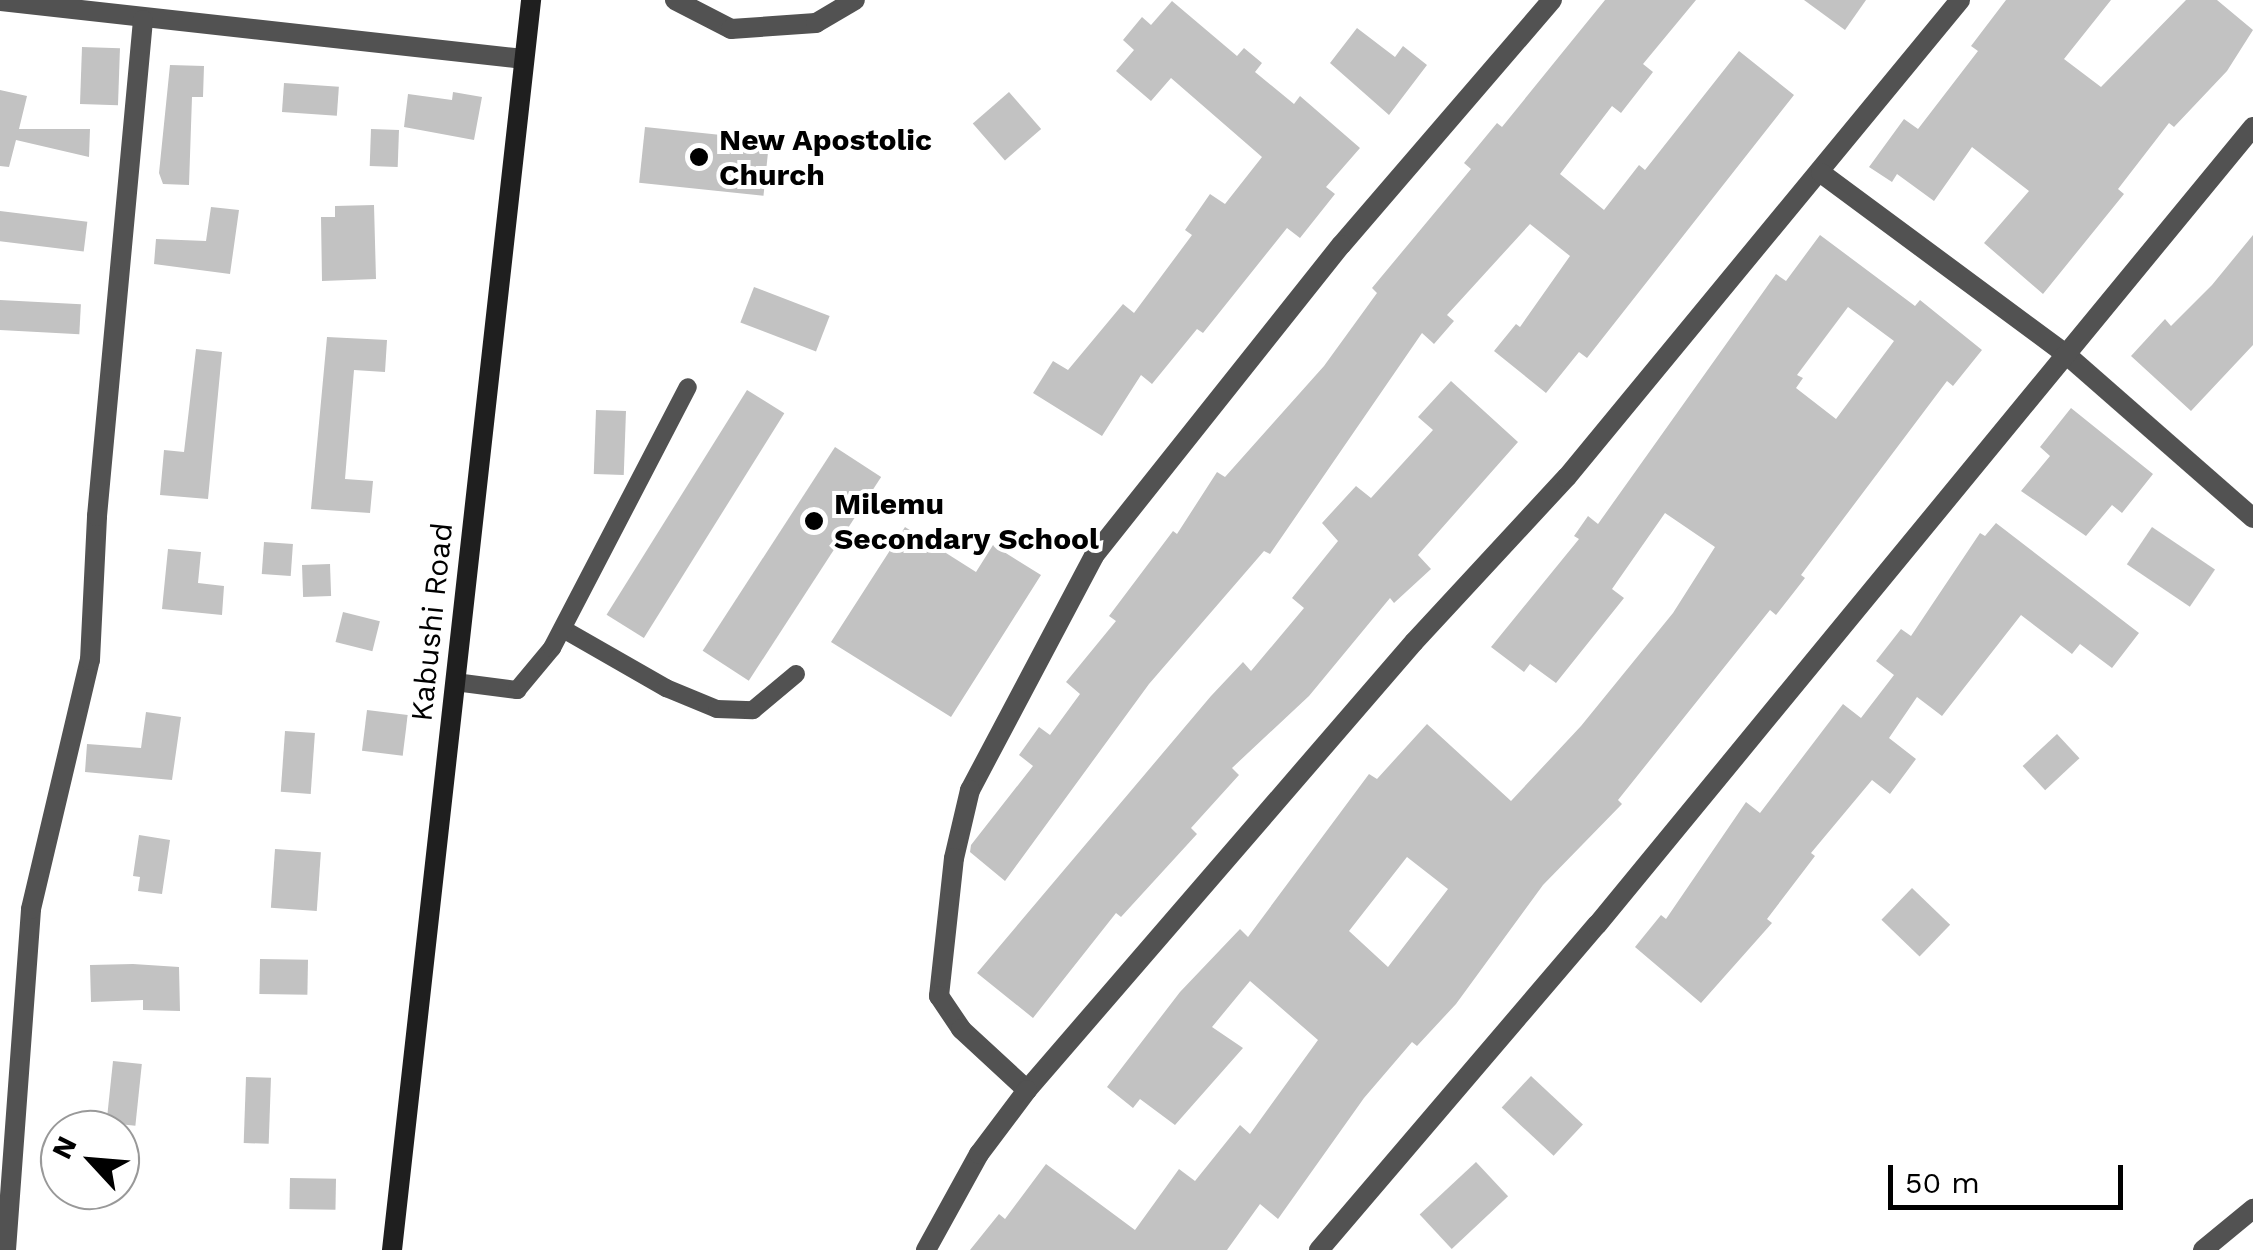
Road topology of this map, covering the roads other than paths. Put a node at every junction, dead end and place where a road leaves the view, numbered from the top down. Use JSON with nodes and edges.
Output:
{"nodes":[{"id":1,"x":531,"y":0,"type":"edge"},
{"id":2,"x":676,"y":0,"type":"edge"},
{"id":3,"x":855,"y":0,"type":"edge"},
{"id":4,"x":1552,"y":0,"type":"edge"},
{"id":5,"x":1960,"y":0,"type":"edge"},
{"id":6,"x":0,"y":1,"type":"edge"},
{"id":7,"x":143,"y":20,"type":"junction"},
{"id":8,"x":524,"y":59,"type":"junction"},
{"id":9,"x":2253,"y":127,"type":"edge"},
{"id":10,"x":1821,"y":173,"type":"junction"},
{"id":11,"x":2068,"y":356,"type":"junction"},
{"id":12,"x":688,"y":387,"type":"dead end"},
{"id":13,"x":2253,"y":518,"type":"edge"},
{"id":14,"x":563,"y":629,"type":"junction"},
{"id":15,"x":796,"y":674,"type":"dead end"},
{"id":16,"x":456,"y":682,"type":"junction"},
{"id":17,"x":1027,"y":1090,"type":"junction"},
{"id":18,"x":2253,"y":1210,"type":"edge"},
{"id":19,"x":6,"y":1250,"type":"edge"},
{"id":20,"x":392,"y":1250,"type":"edge"},
{"id":21,"x":926,"y":1250,"type":"edge"},
{"id":22,"x":1318,"y":1250,"type":"edge"},
{"id":23,"x":2203,"y":1250,"type":"edge"}],
"edges":[{"from":1,"to":8,"type":"main road","name":"Kabushi Road"},
{"from":2,"to":3,"type":"street"},
{"from":4,"to":17,"type":"street"},
{"from":5,"to":10,"type":"street"},
{"from":6,"to":7,"type":"street"},
{"from":7,"to":8,"type":"street"},
{"from":7,"to":19,"type":"street"},
{"from":8,"to":16,"type":"main road","name":"Kabushi Road"},
{"from":9,"to":11,"type":"street"},
{"from":10,"to":11,"type":"street"},
{"from":10,"to":17,"type":"street"},
{"from":11,"to":13,"type":"street"},
{"from":11,"to":22,"type":"street"},
{"from":12,"to":14,"type":"lane"},
{"from":14,"to":15,"type":"lane"},
{"from":14,"to":16,"type":"lane"},
{"from":16,"to":20,"type":"main road","name":"Kabushi Road"},
{"from":17,"to":21,"type":"street"},
{"from":18,"to":23,"type":"street"}]}
